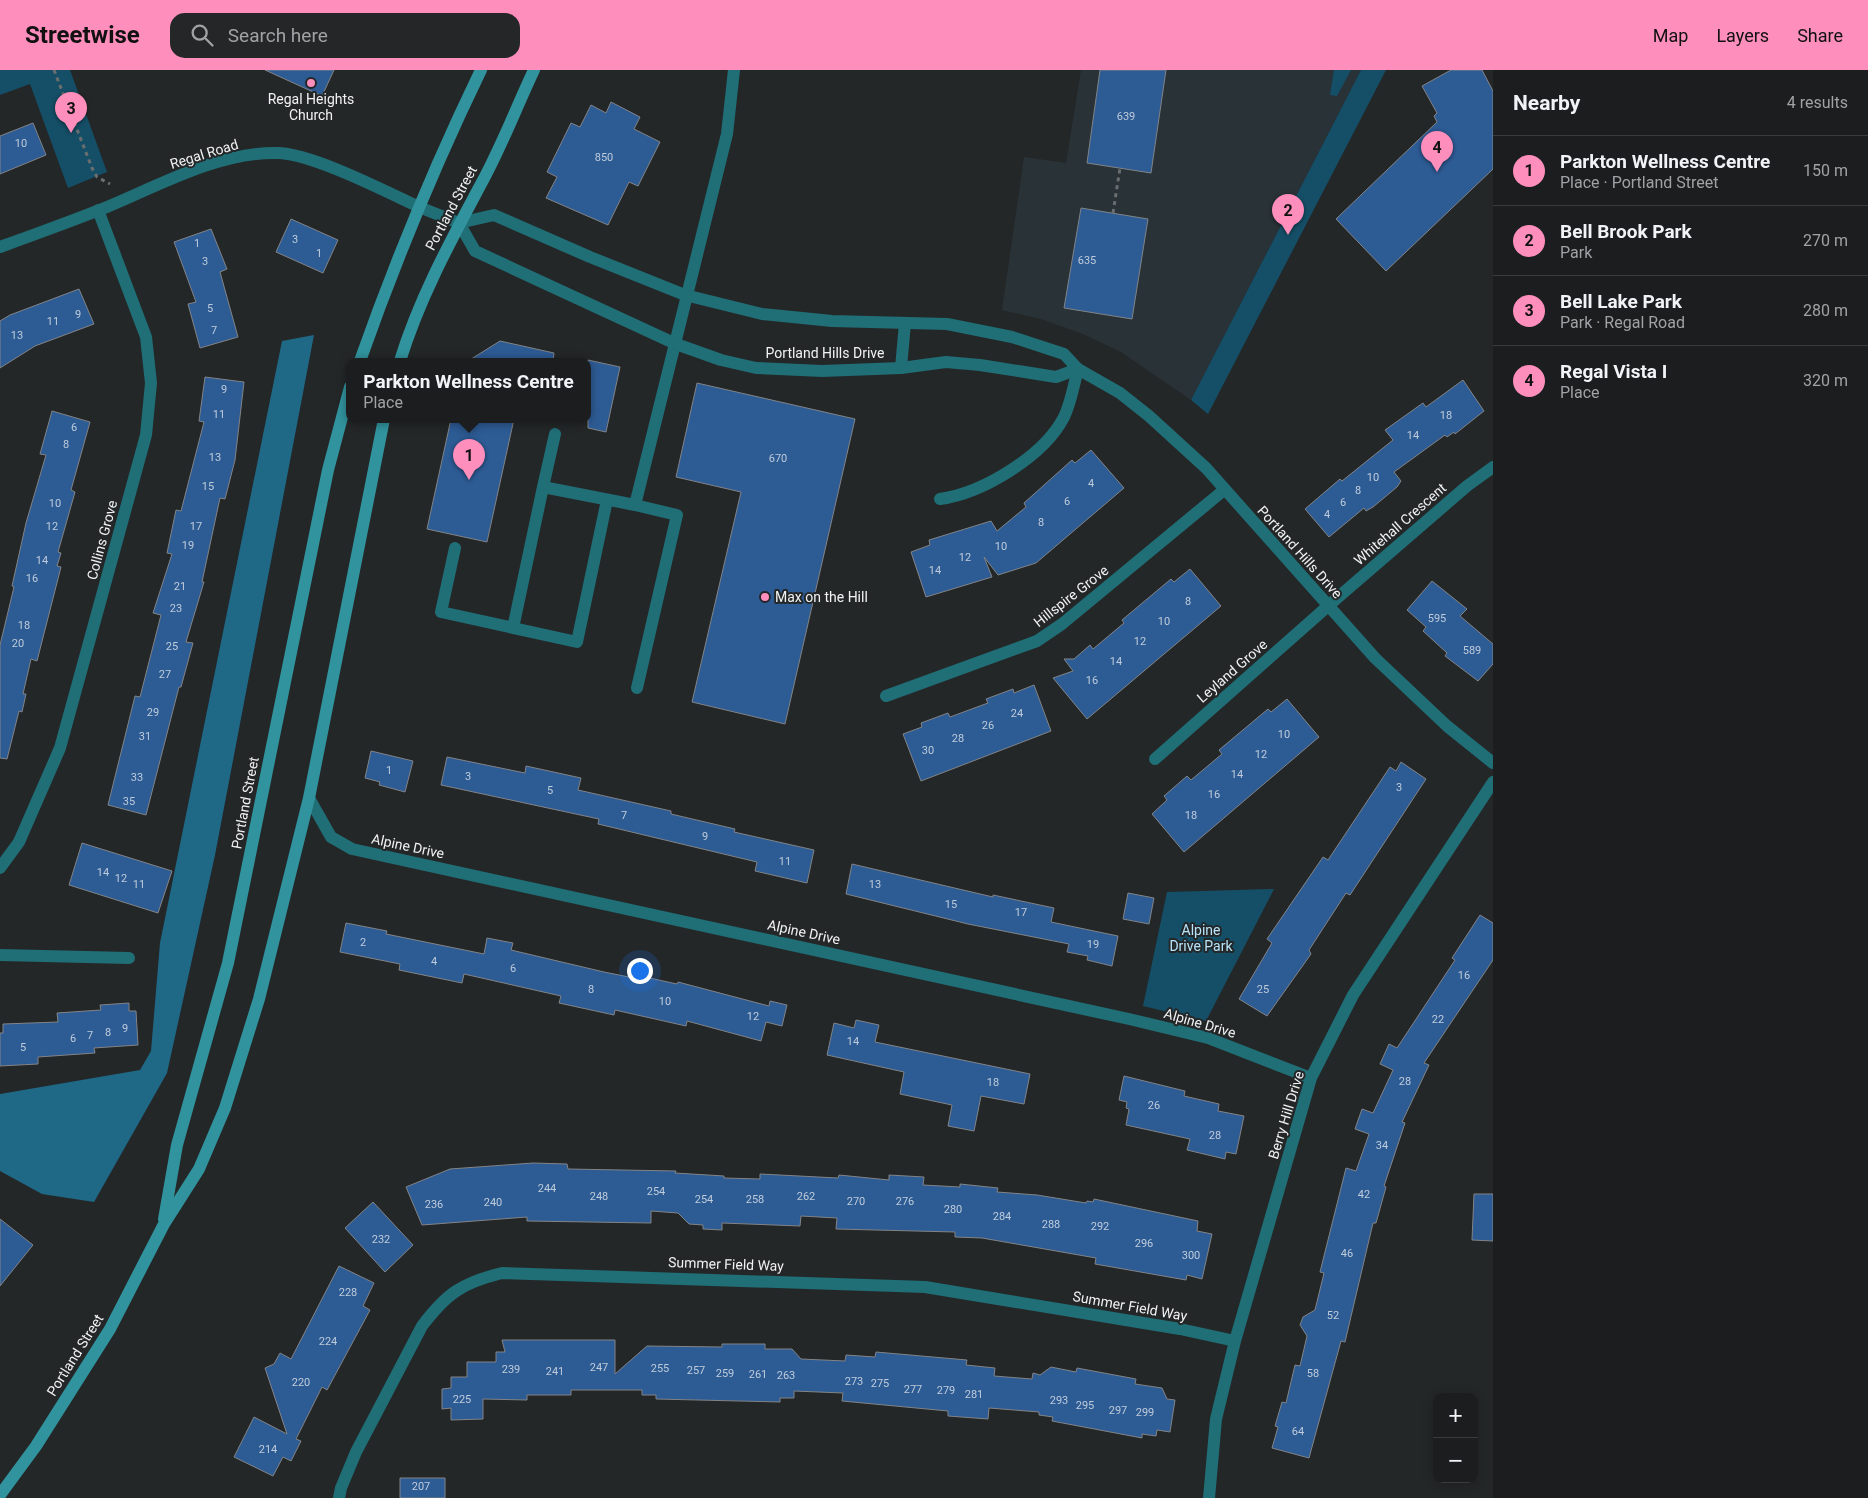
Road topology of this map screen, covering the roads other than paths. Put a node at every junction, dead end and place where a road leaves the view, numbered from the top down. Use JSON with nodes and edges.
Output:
{"nodes":[{"id":1,"x":481,"y":70,"type":"edge"},
{"id":2,"x":534,"y":70,"type":"edge"},
{"id":3,"x":734,"y":70,"type":"edge"},
{"id":4,"x":419,"y":207,"type":"junction"},
{"id":5,"x":98,"y":210,"type":"junction"},
{"id":6,"x":458,"y":223,"type":"junction"},
{"id":7,"x":0,"y":247,"type":"edge"},
{"id":8,"x":685,"y":294,"type":"junction"},
{"id":9,"x":905,"y":322,"type":"junction"},
{"id":10,"x":676,"y":344,"type":"junction"},
{"id":11,"x":361,"y":358,"type":"edge"},
{"id":12,"x":401,"y":358,"type":"edge"},
{"id":13,"x":901,"y":368,"type":"junction"},
{"id":14,"x":1078,"y":369,"type":"junction"},
{"id":15,"x":346,"y":402,"type":"edge"},
{"id":16,"x":383,"y":423,"type":"edge"},
{"id":17,"x":554,"y":434,"type":"dead end"},
{"id":18,"x":1493,"y":467,"type":"edge"},
{"id":19,"x":543,"y":487,"type":"junction"},
{"id":20,"x":1224,"y":490,"type":"junction"},
{"id":21,"x":940,"y":499,"type":"dead end"},
{"id":22,"x":607,"y":500,"type":"junction"},
{"id":23,"x":635,"y":505,"type":"junction"},
{"id":24,"x":455,"y":548,"type":"dead end"},
{"id":25,"x":1328,"y":606,"type":"junction"},
{"id":26,"x":513,"y":628,"type":"junction"},
{"id":27,"x":637,"y":688,"type":"dead end"},
{"id":28,"x":886,"y":696,"type":"dead end"},
{"id":29,"x":1154,"y":759,"type":"dead end"},
{"id":30,"x":1493,"y":763,"type":"edge"},
{"id":31,"x":1493,"y":782,"type":"edge"},
{"id":32,"x":309,"y":798,"type":"junction"},
{"id":33,"x":0,"y":868,"type":"edge"},
{"id":34,"x":0,"y":955,"type":"edge"},
{"id":35,"x":129,"y":958,"type":"dead end"},
{"id":36,"x":1311,"y":1078,"type":"junction"},
{"id":37,"x":164,"y":1224,"type":"junction"},
{"id":38,"x":1235,"y":1341,"type":"junction"},
{"id":39,"x":0,"y":1495,"type":"edge"},
{"id":40,"x":339,"y":1498,"type":"edge"},
{"id":41,"x":1210,"y":1498,"type":"edge"}],
"edges":[{"from":1,"to":4,"type":"main road","name":"Portland Street"},
{"from":2,"to":6,"type":"main road","name":"Portland Street"},
{"from":3,"to":8,"type":"street"},
{"from":4,"to":5,"type":"street","name":"Regal Road"},
{"from":4,"to":6,"type":"street"},
{"from":4,"to":11,"type":"main road","name":"Portland Street"},
{"from":5,"to":7,"type":"street","name":"Regal Road"},
{"from":5,"to":33,"type":"street","name":"Collins Grove"},
{"from":6,"to":8,"type":"street","name":"Portland Hills Drive"},
{"from":6,"to":10,"type":"street","name":"Portland Hills Drive"},
{"from":6,"to":12,"type":"main road","name":"Portland Street"},
{"from":8,"to":9,"type":"street","name":"Portland Hills Drive"},
{"from":8,"to":10,"type":"street"},
{"from":9,"to":13,"type":"street"},
{"from":9,"to":14,"type":"street","name":"Portland Hills Drive"},
{"from":10,"to":13,"type":"street","name":"Portland Hills Drive"},
{"from":10,"to":23,"type":"street"},
{"from":13,"to":14,"type":"street","name":"Portland Hills Drive"},
{"from":14,"to":20,"type":"street","name":"Portland Hills Drive"},
{"from":14,"to":21,"type":"street"},
{"from":15,"to":37,"type":"main road","name":"Portland Street"},
{"from":16,"to":32,"type":"main road","name":"Portland Street"},
{"from":17,"to":19,"type":"street"},
{"from":18,"to":25,"type":"street","name":"Whitehall Crescent"},
{"from":19,"to":22,"type":"street"},
{"from":19,"to":26,"type":"street"},
{"from":20,"to":25,"type":"street","name":"Portland Hills Drive"},
{"from":20,"to":28,"type":"street","name":"Hillspire Grove"},
{"from":22,"to":23,"type":"street"},
{"from":22,"to":26,"type":"street"},
{"from":23,"to":27,"type":"street"},
{"from":24,"to":26,"type":"street"},
{"from":25,"to":29,"type":"street","name":"Leyland Grove"},
{"from":25,"to":30,"type":"street","name":"Portland Hills Drive"},
{"from":31,"to":36,"type":"street","name":"Berry Hill Drive"},
{"from":32,"to":36,"type":"street","name":"Alpine Drive"},
{"from":32,"to":37,"type":"main road","name":"Portland Street"},
{"from":34,"to":35,"type":"street"},
{"from":36,"to":38,"type":"street","name":"Berry Hill Drive"},
{"from":37,"to":39,"type":"main road","name":"Portland Street"},
{"from":38,"to":40,"type":"street","name":"Summer Field Way"},
{"from":38,"to":41,"type":"street","name":"Berry Hill Drive"}]}
